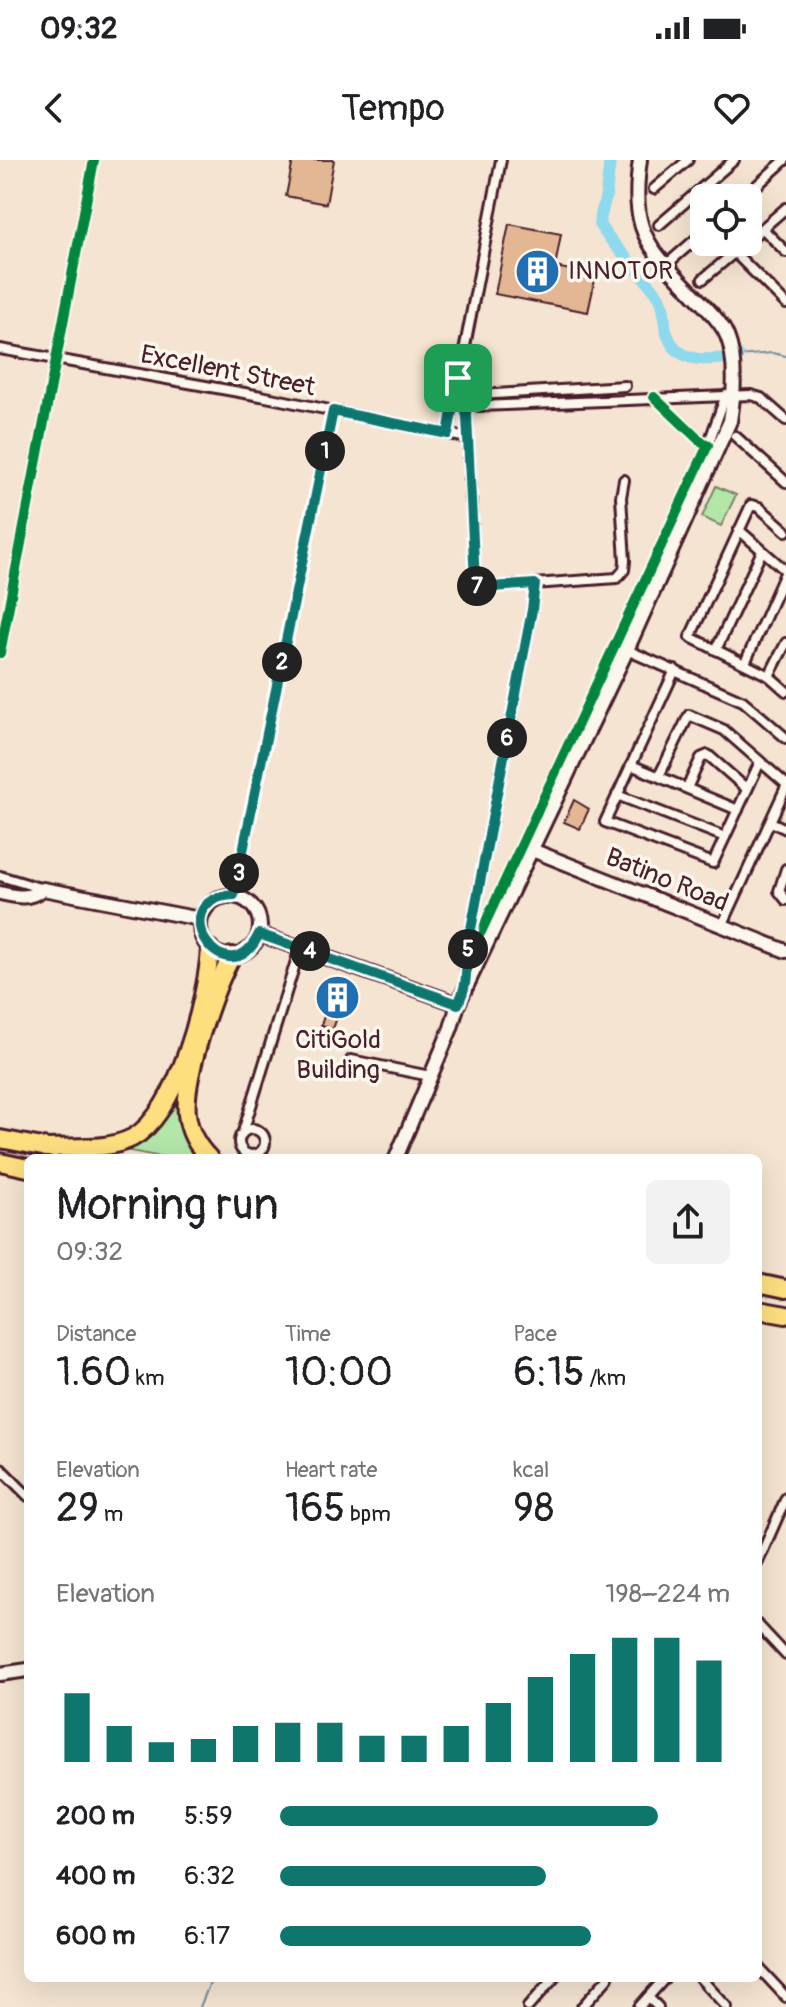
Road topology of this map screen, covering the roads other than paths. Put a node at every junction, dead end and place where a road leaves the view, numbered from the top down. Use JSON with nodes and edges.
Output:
{"nodes":[{"id":1,"x":94,"y":160,"type":"edge"},
{"id":2,"x":501,"y":160,"type":"edge"},
{"id":3,"x":640,"y":160,"type":"edge"},
{"id":4,"x":688,"y":160,"type":"edge"},
{"id":5,"x":734,"y":160,"type":"edge"},
{"id":6,"x":785,"y":160,"type":"edge"},
{"id":7,"x":758,"y":184,"type":"edge"},
{"id":8,"x":654,"y":189,"type":"dead end"},
{"id":9,"x":786,"y":208,"type":"edge"},
{"id":10,"x":659,"y":225,"type":"dead end"},
{"id":11,"x":762,"y":228,"type":"joint"},
{"id":12,"x":690,"y":244,"type":"edge"},
{"id":13,"x":786,"y":252,"type":"edge"},
{"id":14,"x":731,"y":256,"type":"edge"},
{"id":15,"x":738,"y":256,"type":"edge"},
{"id":16,"x":666,"y":265,"type":"junction"},
{"id":17,"x":703,"y":279,"type":"dead end"},
{"id":18,"x":786,"y":304,"type":"edge"},
{"id":19,"x":0,"y":349,"type":"edge"},
{"id":20,"x":56,"y":359,"type":"junction"},
{"id":21,"x":458,"y":378,"type":"junction"},
{"id":22,"x":625,"y":386,"type":"dead end"},
{"id":23,"x":729,"y":395,"type":"junction"},
{"id":24,"x":464,"y":396,"type":"junction"},
{"id":25,"x":654,"y":397,"type":"junction"},
{"id":26,"x":479,"y":406,"type":"dead end"},
{"id":27,"x":333,"y":411,"type":"junction"},
{"id":28,"x":786,"y":420,"type":"edge"},
{"id":29,"x":448,"y":434,"type":"junction"},
{"id":30,"x":735,"y":436,"type":"dead end"},
{"id":31,"x":467,"y":438,"type":"junction"},
{"id":32,"x":708,"y":445,"type":"junction"},
{"id":33,"x":624,"y":480,"type":"dead end"},
{"id":34,"x":786,"y":482,"type":"edge"},
{"id":35,"x":739,"y":530,"type":"junction"},
{"id":36,"x":786,"y":531,"type":"edge"},
{"id":37,"x":762,"y":551,"type":"junction"},
{"id":38,"x":535,"y":584,"type":"junction"},
{"id":39,"x":785,"y":648,"type":"edge"},
{"id":40,"x":627,"y":650,"type":"junction"},
{"id":41,"x":716,"y":650,"type":"junction"},
{"id":42,"x":0,"y":653,"type":"edge"},
{"id":43,"x":745,"y":663,"type":"junction"},
{"id":44,"x":675,"y":670,"type":"junction"},
{"id":45,"x":769,"y":676,"type":"junction"},
{"id":46,"x":786,"y":691,"type":"edge"},
{"id":47,"x":786,"y":738,"type":"edge"},
{"id":48,"x":760,"y":762,"type":"junction"},
{"id":49,"x":631,"y":765,"type":"junction"},
{"id":50,"x":659,"y":776,"type":"junction"},
{"id":51,"x":786,"y":786,"type":"edge"},
{"id":52,"x":687,"y":788,"type":"junction"},
{"id":53,"x":747,"y":789,"type":"junction"},
{"id":54,"x":617,"y":795,"type":"junction"},
{"id":55,"x":738,"y":810,"type":"junction"},
{"id":56,"x":771,"y":822,"type":"junction"},
{"id":57,"x":786,"y":829,"type":"edge"},
{"id":58,"x":725,"y":837,"type":"junction"},
{"id":59,"x":532,"y":850,"type":"junction"},
{"id":60,"x":786,"y":869,"type":"edge"},
{"id":61,"x":0,"y":876,"type":"edge"},
{"id":62,"x":43,"y":889,"type":"junction"},
{"id":63,"x":0,"y":893,"type":"edge"},
{"id":64,"x":234,"y":895,"type":"junction"},
{"id":65,"x":786,"y":900,"type":"edge"},
{"id":66,"x":200,"y":919,"type":"junction"},
{"id":67,"x":722,"y":926,"type":"junction"},
{"id":68,"x":259,"y":934,"type":"junction"},
{"id":69,"x":468,"y":945,"type":"junction"},
{"id":70,"x":300,"y":948,"type":"junction"},
{"id":71,"x":210,"y":949,"type":"junction"},
{"id":72,"x":786,"y":951,"type":"edge"},
{"id":73,"x":232,"y":956,"type":"junction"},
{"id":74,"x":468,"y":983,"type":"junction"},
{"id":75,"x":458,"y":1004,"type":"junction"},
{"id":76,"x":351,"y":1060,"type":"dead end"},
{"id":77,"x":430,"y":1076,"type":"junction"},
{"id":78,"x":243,"y":1132,"type":"dead end"},
{"id":79,"x":0,"y":1139,"type":"edge"},
{"id":80,"x":46,"y":1148,"type":"junction"},
{"id":81,"x":78,"y":1154,"type":"edge"},
{"id":82,"x":206,"y":1154,"type":"edge"},
{"id":83,"x":398,"y":1154,"type":"edge"},
{"id":84,"x":0,"y":1162,"type":"edge"},
{"id":85,"x":24,"y":1167,"type":"edge"},
{"id":86,"x":762,"y":1284,"type":"edge"},
{"id":87,"x":786,"y":1289,"type":"edge"},
{"id":88,"x":762,"y":1311,"type":"edge"},
{"id":89,"x":786,"y":1315,"type":"edge"},
{"id":90,"x":0,"y":1468,"type":"edge"},
{"id":91,"x":24,"y":1492,"type":"edge"},
{"id":92,"x":786,"y":1498,"type":"edge"},
{"id":93,"x":762,"y":1553,"type":"edge"},
{"id":94,"x":762,"y":1629,"type":"edge"},
{"id":95,"x":786,"y":1655,"type":"edge"},
{"id":96,"x":24,"y":1671,"type":"edge"},
{"id":97,"x":0,"y":1674,"type":"edge"},
{"id":98,"x":762,"y":1971,"type":"edge"},
{"id":99,"x":550,"y":1982,"type":"edge"},
{"id":100,"x":604,"y":1982,"type":"edge"},
{"id":101,"x":661,"y":1982,"type":"edge"},
{"id":102,"x":704,"y":1982,"type":"edge"},
{"id":103,"x":648,"y":1997,"type":"junction"},
{"id":104,"x":786,"y":1997,"type":"edge"},
{"id":105,"x":528,"y":2007,"type":"edge"},
{"id":106,"x":582,"y":2007,"type":"edge"},
{"id":107,"x":639,"y":2007,"type":"edge"},
{"id":108,"x":658,"y":2007,"type":"edge"},
{"id":109,"x":727,"y":2007,"type":"edge"}],
"edges":[{"from":1,"to":20,"type":"street"},
{"from":2,"to":21,"type":"street"},
{"from":3,"to":16,"type":"main road"},
{"from":4,"to":8,"type":"street"},
{"from":5,"to":10,"type":"street"},
{"from":6,"to":7,"type":"street"},
{"from":9,"to":11,"type":"street"},
{"from":11,"to":13,"type":"street"},
{"from":12,"to":16,"type":"street"},
{"from":14,"to":17,"type":"street"},
{"from":15,"to":18,"type":"street"},
{"from":16,"to":23,"type":"main road"},
{"from":19,"to":20,"type":"street","name":"Excellent Street"},
{"from":20,"to":27,"type":"street","name":"Excellent Street"},
{"from":20,"to":42,"type":"street"},
{"from":21,"to":24,"type":"street"},
{"from":21,"to":29,"type":"street"},
{"from":22,"to":24,"type":"street"},
{"from":23,"to":25,"type":"street"},
{"from":23,"to":28,"type":"street"},
{"from":23,"to":32,"type":"street"},
{"from":23,"to":40,"type":"main road"},
{"from":24,"to":31,"type":"street"},
{"from":25,"to":26,"type":"street"},
{"from":25,"to":32,"type":"street"},
{"from":27,"to":29,"type":"street","name":"Excellent Street"},
{"from":27,"to":64,"type":"street"},
{"from":29,"to":31,"type":"street","name":"Excellent Street"},
{"from":30,"to":34,"type":"street"},
{"from":31,"to":38,"type":"street"},
{"from":32,"to":69,"type":"street"},
{"from":33,"to":38,"type":"street"},
{"from":35,"to":36,"type":"street"},
{"from":35,"to":37,"type":"street"},
{"from":35,"to":41,"type":"street"},
{"from":37,"to":41,"type":"street"},
{"from":37,"to":43,"type":"street"},
{"from":38,"to":69,"type":"street"},
{"from":39,"to":45,"type":"street"},
{"from":40,"to":44,"type":"street"},
{"from":40,"to":59,"type":"main road"},
{"from":41,"to":43,"type":"street"},
{"from":43,"to":45,"type":"street"},
{"from":44,"to":47,"type":"street"},
{"from":44,"to":49,"type":"street"},
{"from":45,"to":46,"type":"street"},
{"from":48,"to":50,"type":"street"},
{"from":48,"to":51,"type":"street"},
{"from":48,"to":53,"type":"street"},
{"from":49,"to":50,"type":"street"},
{"from":49,"to":54,"type":"street"},
{"from":50,"to":52,"type":"street"},
{"from":51,"to":56,"type":"street"},
{"from":52,"to":53,"type":"street"},
{"from":52,"to":55,"type":"street"},
{"from":53,"to":55,"type":"street"},
{"from":54,"to":58,"type":"street"},
{"from":54,"to":58,"type":"street"},
{"from":55,"to":58,"type":"street"},
{"from":56,"to":57,"type":"street"},
{"from":56,"to":67,"type":"street"},
{"from":59,"to":67,"type":"main road","name":"Batino Road"},
{"from":59,"to":74,"type":"main road"},
{"from":60,"to":65,"type":"street"},
{"from":61,"to":62,"type":"street"},
{"from":62,"to":63,"type":"main road"},
{"from":62,"to":66,"type":"main road"},
{"from":64,"to":66,"type":"main road"},
{"from":64,"to":68,"type":"main road"},
{"from":66,"to":71,"type":"main road"},
{"from":67,"to":72,"type":"main road","name":"Batino Road"},
{"from":68,"to":70,"type":"main road"},
{"from":68,"to":73,"type":"main road"},
{"from":69,"to":74,"type":"street"},
{"from":70,"to":75,"type":"main road"},
{"from":70,"to":78,"type":"street"},
{"from":71,"to":73,"type":"main road"},
{"from":71,"to":80,"type":"highway"},
{"from":73,"to":82,"type":"highway"},
{"from":74,"to":75,"type":"main road"},
{"from":75,"to":77,"type":"main road"},
{"from":76,"to":77,"type":"street"},
{"from":77,"to":83,"type":"main road"},
{"from":79,"to":80,"type":"highway"},
{"from":80,"to":81,"type":"highway"},
{"from":84,"to":85,"type":"highway"},
{"from":86,"to":87,"type":"highway"},
{"from":88,"to":89,"type":"highway"},
{"from":90,"to":91,"type":"street"},
{"from":92,"to":93,"type":"street"},
{"from":94,"to":95,"type":"street"},
{"from":96,"to":97,"type":"main road"},
{"from":98,"to":104,"type":"street"},
{"from":99,"to":105,"type":"street"},
{"from":100,"to":106,"type":"street"},
{"from":101,"to":103,"type":"street"},
{"from":102,"to":109,"type":"street"},
{"from":103,"to":107,"type":"street"},
{"from":103,"to":108,"type":"street"}]}
